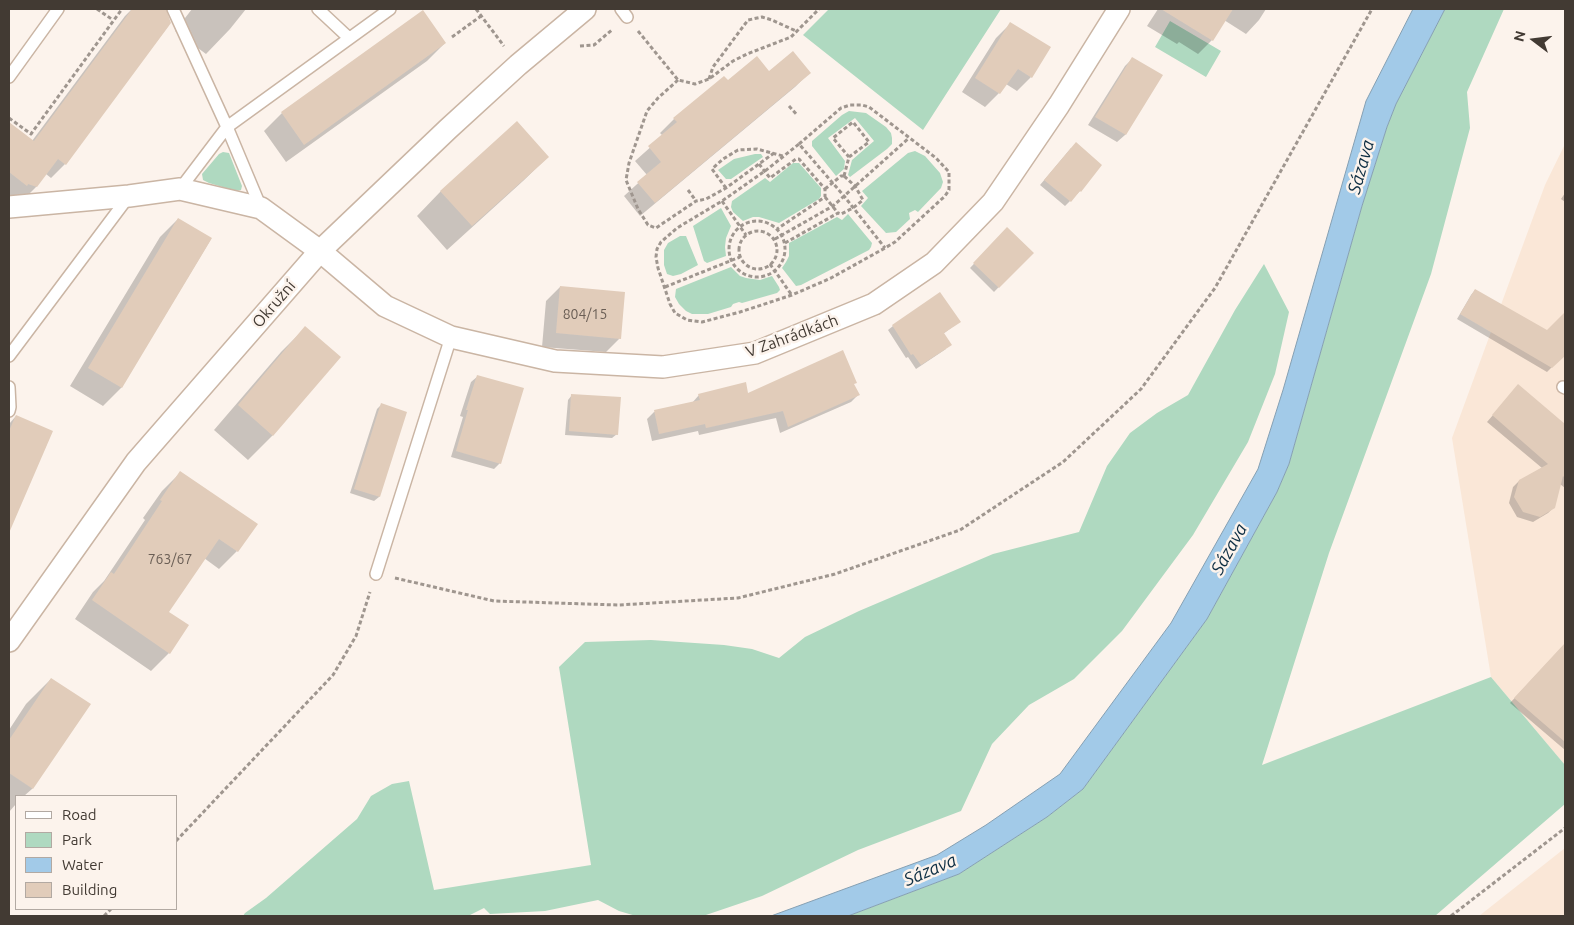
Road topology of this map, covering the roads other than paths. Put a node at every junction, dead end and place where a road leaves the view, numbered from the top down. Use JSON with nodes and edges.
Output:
{"nodes":[{"id":1,"x":58,"y":9,"type":"edge"},
{"id":2,"x":173,"y":9,"type":"edge"},
{"id":3,"x":318,"y":9,"type":"edge"},
{"id":4,"x":390,"y":9,"type":"edge"},
{"id":5,"x":585,"y":9,"type":"edge"},
{"id":6,"x":1119,"y":9,"type":"edge"},
{"id":7,"x":349,"y":38,"type":"junction"},
{"id":8,"x":9,"y":77,"type":"edge"},
{"id":9,"x":227,"y":127,"type":"junction"},
{"id":10,"x":180,"y":189,"type":"junction"},
{"id":11,"x":129,"y":196,"type":"junction"},
{"id":12,"x":9,"y":207,"type":"edge"},
{"id":13,"x":260,"y":208,"type":"junction"},
{"id":14,"x":320,"y":251,"type":"junction"},
{"id":15,"x":451,"y":337,"type":"junction"},
{"id":16,"x":9,"y":356,"type":"edge"},
{"id":17,"x":9,"y":388,"type":"edge"},
{"id":18,"x":9,"y":411,"type":"edge"},
{"id":19,"x":376,"y":574,"type":"road end"},
{"id":20,"x":9,"y":641,"type":"edge"}],
"edges":[{"from":1,"to":8,"type":"lane"},
{"from":2,"to":9,"type":"lane"},
{"from":3,"to":7,"type":"lane"},
{"from":4,"to":7,"type":"lane"},
{"from":5,"to":14,"type":"street","name":"Okružní"},
{"from":6,"to":15,"type":"street","name":"V Zahrádkách"},
{"from":7,"to":9,"type":"lane"},
{"from":9,"to":10,"type":"lane"},
{"from":9,"to":13,"type":"lane"},
{"from":10,"to":11,"type":"street"},
{"from":10,"to":13,"type":"street"},
{"from":11,"to":12,"type":"street"},
{"from":11,"to":16,"type":"lane"},
{"from":13,"to":14,"type":"street","name":"V Zahrádkách"},
{"from":14,"to":15,"type":"street","name":"V Zahrádkách"},
{"from":14,"to":20,"type":"street","name":"Okružní"},
{"from":15,"to":19,"type":"lane"},
{"from":17,"to":18,"type":"lane"}]}
